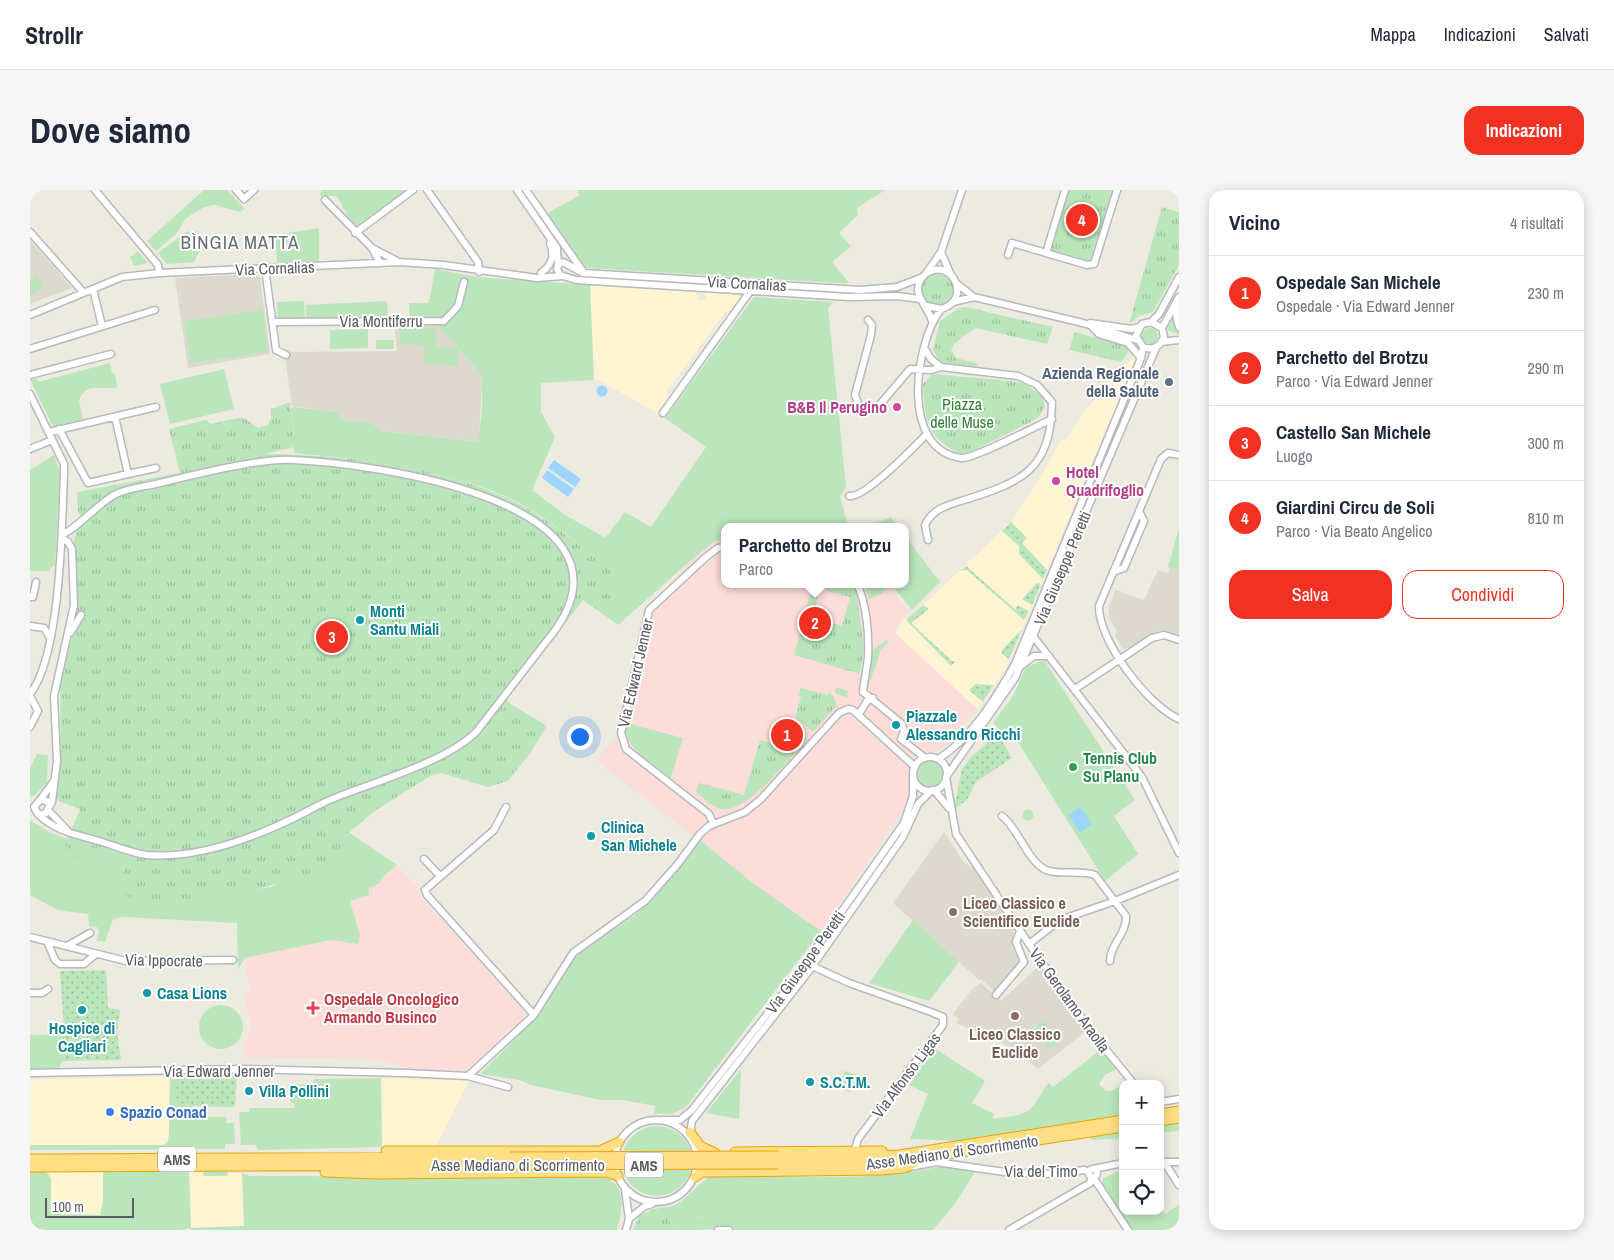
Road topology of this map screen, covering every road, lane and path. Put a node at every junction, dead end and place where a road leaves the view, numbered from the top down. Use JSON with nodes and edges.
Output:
{"nodes":[{"id":1,"x":236,"y":190,"type":"edge"},
{"id":2,"x":254,"y":190,"type":"edge"},
{"id":3,"x":413,"y":190,"type":"edge"},
{"id":4,"x":427,"y":190,"type":"edge"},
{"id":5,"x":517,"y":190,"type":"edge"},
{"id":6,"x":526,"y":190,"type":"edge"},
{"id":7,"x":962,"y":190,"type":"edge"},
{"id":8,"x":1065,"y":190,"type":"edge"},
{"id":9,"x":1117,"y":190,"type":"edge"},
{"id":10,"x":99,"y":191,"type":"edge"},
{"id":11,"x":325,"y":200,"type":"dead end"},
{"id":12,"x":30,"y":232,"type":"edge"},
{"id":13,"x":355,"y":233,"type":"junction"},
{"id":14,"x":548,"y":237,"type":"junction"},
{"id":15,"x":372,"y":248,"type":"junction"},
{"id":16,"x":942,"y":252,"type":"junction"},
{"id":17,"x":1046,"y":253,"type":"junction"},
{"id":18,"x":1008,"y":255,"type":"dead end"},
{"id":19,"x":571,"y":258,"type":"junction"},
{"id":20,"x":399,"y":262,"type":"junction"},
{"id":21,"x":380,"y":263,"type":"junction"},
{"id":22,"x":558,"y":266,"type":"junction"},
{"id":23,"x":570,"y":266,"type":"junction"},
{"id":24,"x":265,"y":268,"type":"junction"},
{"id":25,"x":478,"y":272,"type":"junction"},
{"id":26,"x":159,"y":273,"type":"junction"},
{"id":27,"x":584,"y":273,"type":"junction"},
{"id":28,"x":950,"y":274,"type":"junction"},
{"id":29,"x":925,"y":275,"type":"junction"},
{"id":30,"x":543,"y":276,"type":"junction"},
{"id":31,"x":564,"y":276,"type":"junction"},
{"id":32,"x":1179,"y":277,"type":"edge"},
{"id":33,"x":576,"y":280,"type":"junction"},
{"id":34,"x":464,"y":282,"type":"dead end"},
{"id":35,"x":956,"y":283,"type":"junction"},
{"id":36,"x":93,"y":289,"type":"junction"},
{"id":37,"x":751,"y":290,"type":"junction"},
{"id":38,"x":83,"y":292,"type":"junction"},
{"id":39,"x":974,"y":298,"type":"junction"},
{"id":40,"x":1179,"y":298,"type":"edge"},
{"id":41,"x":920,"y":299,"type":"junction"},
{"id":42,"x":953,"y":302,"type":"junction"},
{"id":43,"x":1179,"y":303,"type":"edge"},
{"id":44,"x":927,"y":306,"type":"junction"},
{"id":45,"x":941,"y":309,"type":"junction"},
{"id":46,"x":155,"y":310,"type":"dead end"},
{"id":47,"x":30,"y":314,"type":"edge"},
{"id":48,"x":868,"y":320,"type":"dead end"},
{"id":49,"x":932,"y":321,"type":"junction"},
{"id":50,"x":272,"y":322,"type":"junction"},
{"id":51,"x":1151,"y":322,"type":"junction"},
{"id":52,"x":1083,"y":323,"type":"junction"},
{"id":53,"x":102,"y":326,"type":"junction"},
{"id":54,"x":1093,"y":327,"type":"junction"},
{"id":55,"x":1179,"y":327,"type":"edge"},
{"id":56,"x":1139,"y":328,"type":"junction"},
{"id":57,"x":1163,"y":330,"type":"junction"},
{"id":58,"x":1179,"y":339,"type":"edge"},
{"id":59,"x":1137,"y":340,"type":"junction"},
{"id":60,"x":1158,"y":345,"type":"junction"},
{"id":61,"x":1143,"y":347,"type":"junction"},
{"id":62,"x":30,"y":348,"type":"edge"},
{"id":63,"x":925,"y":349,"type":"junction"},
{"id":64,"x":111,"y":354,"type":"dead end"},
{"id":65,"x":286,"y":355,"type":"dead end"},
{"id":66,"x":1141,"y":358,"type":"junction"},
{"id":67,"x":941,"y":368,"type":"junction"},
{"id":68,"x":920,"y":370,"type":"junction"},
{"id":69,"x":30,"y":375,"type":"edge"},
{"id":70,"x":30,"y":397,"type":"edge"},
{"id":71,"x":156,"y":407,"type":"dead end"},
{"id":72,"x":663,"y":413,"type":"dead end"},
{"id":73,"x":115,"y":417,"type":"junction"},
{"id":74,"x":1052,"y":419,"type":"junction"},
{"id":75,"x":59,"y":430,"type":"junction"},
{"id":76,"x":49,"y":432,"type":"junction"},
{"id":77,"x":926,"y":435,"type":"junction"},
{"id":78,"x":52,"y":440,"type":"junction"},
{"id":79,"x":30,"y":449,"type":"edge"},
{"id":80,"x":1179,"y":455,"type":"edge"},
{"id":81,"x":156,"y":468,"type":"dead end"},
{"id":82,"x":128,"y":474,"type":"junction"},
{"id":83,"x":849,"y":496,"type":"dead end"},
{"id":84,"x":62,"y":525,"type":"junction"},
{"id":85,"x":75,"y":526,"type":"junction"},
{"id":86,"x":62,"y":536,"type":"junction"},
{"id":87,"x":928,"y":540,"type":"dead end"},
{"id":88,"x":61,"y":547,"type":"junction"},
{"id":89,"x":71,"y":548,"type":"junction"},
{"id":90,"x":721,"y":548,"type":"edge"},
{"id":91,"x":61,"y":555,"type":"junction"},
{"id":92,"x":72,"y":562,"type":"junction"},
{"id":93,"x":36,"y":582,"type":"dead end"},
{"id":94,"x":859,"y":588,"type":"edge"},
{"id":95,"x":30,"y":597,"type":"edge"},
{"id":96,"x":54,"y":607,"type":"junction"},
{"id":97,"x":81,"y":615,"type":"dead end"},
{"id":98,"x":30,"y":626,"type":"edge"},
{"id":99,"x":44,"y":628,"type":"junction"},
{"id":100,"x":1034,"y":636,"type":"junction"},
{"id":101,"x":50,"y":639,"type":"junction"},
{"id":102,"x":67,"y":639,"type":"junction"},
{"id":103,"x":1179,"y":640,"type":"edge"},
{"id":104,"x":1050,"y":656,"type":"junction"},
{"id":105,"x":1120,"y":658,"type":"junction"},
{"id":106,"x":1018,"y":670,"type":"junction"},
{"id":107,"x":1075,"y":690,"type":"junction"},
{"id":108,"x":30,"y":695,"type":"edge"},
{"id":109,"x":873,"y":698,"type":"junction"},
{"id":110,"x":858,"y":714,"type":"junction"},
{"id":111,"x":1179,"y":719,"type":"edge"},
{"id":112,"x":30,"y":727,"type":"edge"},
{"id":113,"x":924,"y":758,"type":"junction"},
{"id":114,"x":938,"y":759,"type":"junction"},
{"id":115,"x":914,"y":766,"type":"junction"},
{"id":116,"x":913,"y":777,"type":"junction"},
{"id":117,"x":946,"y":777,"type":"junction"},
{"id":118,"x":55,"y":780,"type":"junction"},
{"id":119,"x":933,"y":790,"type":"junction"},
{"id":120,"x":35,"y":801,"type":"edge"},
{"id":121,"x":506,"y":807,"type":"dead end"},
{"id":122,"x":49,"y":808,"type":"junction"},
{"id":123,"x":951,"y":810,"type":"junction"},
{"id":124,"x":35,"y":812,"type":"edge"},
{"id":125,"x":1002,"y":816,"type":"dead end"},
{"id":126,"x":713,"y":823,"type":"junction"},
{"id":127,"x":70,"y":833,"type":"junction"},
{"id":128,"x":1179,"y":853,"type":"edge"},
{"id":129,"x":424,"y":859,"type":"dead end"},
{"id":130,"x":1179,"y":875,"type":"edge"},
{"id":131,"x":440,"y":876,"type":"junction"},
{"id":132,"x":1115,"y":901,"type":"junction"},
{"id":133,"x":1020,"y":931,"type":"junction"},
{"id":134,"x":90,"y":933,"type":"dead end"},
{"id":135,"x":30,"y":937,"type":"edge"},
{"id":136,"x":47,"y":941,"type":"junction"},
{"id":137,"x":1029,"y":944,"type":"junction"},
{"id":138,"x":67,"y":946,"type":"junction"},
{"id":139,"x":96,"y":954,"type":"junction"},
{"id":140,"x":233,"y":960,"type":"dead end"},
{"id":141,"x":1110,"y":961,"type":"dead end"},
{"id":142,"x":812,"y":966,"type":"junction"},
{"id":143,"x":48,"y":989,"type":"dead end"},
{"id":144,"x":30,"y":993,"type":"edge"},
{"id":145,"x":996,"y":995,"type":"dead end"},
{"id":146,"x":534,"y":1015,"type":"junction"},
{"id":147,"x":30,"y":1073,"type":"edge"},
{"id":148,"x":468,"y":1076,"type":"junction"},
{"id":149,"x":1131,"y":1080,"type":"edge"},
{"id":150,"x":508,"y":1087,"type":"dead end"},
{"id":151,"x":1179,"y":1099,"type":"edge"},
{"id":152,"x":1164,"y":1101,"type":"edge"},
{"id":153,"x":1179,"y":1111,"type":"edge"},
{"id":154,"x":1164,"y":1113,"type":"edge"},
{"id":155,"x":1179,"y":1118,"type":"edge"},
{"id":156,"x":663,"y":1120,"type":"junction"},
{"id":157,"x":1164,"y":1120,"type":"edge"},
{"id":158,"x":1119,"y":1121,"type":"edge"},
{"id":159,"x":1119,"y":1128,"type":"edge"},
{"id":160,"x":690,"y":1134,"type":"junction"},
{"id":161,"x":619,"y":1142,"type":"junction"},
{"id":162,"x":855,"y":1150,"type":"junction"},
{"id":163,"x":573,"y":1151,"type":"junction"},
{"id":164,"x":715,"y":1152,"type":"junction"},
{"id":165,"x":697,"y":1153,"type":"junction"},
{"id":166,"x":899,"y":1155,"type":"junction"},
{"id":167,"x":289,"y":1158,"type":"junction"},
{"id":168,"x":30,"y":1159,"type":"edge"},
{"id":169,"x":778,"y":1160,"type":"junction"},
{"id":170,"x":920,"y":1160,"type":"junction"},
{"id":171,"x":510,"y":1161,"type":"junction"},
{"id":172,"x":1164,"y":1162,"type":"edge"},
{"id":173,"x":1179,"y":1162,"type":"edge"},
{"id":174,"x":1119,"y":1164,"type":"edge"},
{"id":175,"x":1164,"y":1165,"type":"edge"},
{"id":176,"x":30,"y":1167,"type":"edge"},
{"id":177,"x":298,"y":1167,"type":"junction"},
{"id":178,"x":904,"y":1168,"type":"junction"},
{"id":179,"x":571,"y":1171,"type":"junction"},
{"id":180,"x":1093,"y":1174,"type":"junction"},
{"id":181,"x":618,"y":1176,"type":"junction"},
{"id":182,"x":695,"y":1177,"type":"junction"},
{"id":183,"x":1179,"y":1185,"type":"edge"},
{"id":184,"x":625,"y":1188,"type":"junction"},
{"id":185,"x":658,"y":1202,"type":"junction"},
{"id":186,"x":629,"y":1219,"type":"junction"},
{"id":187,"x":626,"y":1230,"type":"edge"},
{"id":188,"x":718,"y":1230,"type":"edge"},
{"id":189,"x":728,"y":1230,"type":"edge"},
{"id":190,"x":1009,"y":1230,"type":"edge"},
{"id":191,"x":1128,"y":1230,"type":"edge"}],
"edges":[{"from":1,"to":2,"type":"street"},
{"from":3,"to":13,"type":"street"},
{"from":4,"to":25,"type":"street"},
{"from":5,"to":14,"type":"street"},
{"from":6,"to":19,"type":"street"},
{"from":7,"to":16,"type":"street"},
{"from":8,"to":17,"type":"street"},
{"from":9,"to":17,"type":"street"},
{"from":10,"to":26,"type":"street"},
{"from":11,"to":13,"type":"street"},
{"from":12,"to":38,"type":"street"},
{"from":13,"to":15,"type":"street"},
{"from":14,"to":22,"type":"street"},
{"from":14,"to":30,"type":"street"},
{"from":15,"to":20,"type":"street"},
{"from":15,"to":21,"type":"street"},
{"from":16,"to":28,"type":"street"},
{"from":16,"to":29,"type":"street"},
{"from":17,"to":18,"type":"street"},
{"from":19,"to":23,"type":"street"},
{"from":19,"to":27,"type":"street"},
{"from":20,"to":21,"type":"street","name":"Via Cornalias"},
{"from":20,"to":25,"type":"street","name":"Via Cornalias"},
{"from":21,"to":24,"type":"street","name":"Via Cornalias"},
{"from":22,"to":23,"type":"street"},
{"from":22,"to":30,"type":"street","name":"Via Cornalias"},
{"from":22,"to":31,"type":"street"},
{"from":23,"to":27,"type":"street","name":"Via Cornalias"},
{"from":23,"to":31,"type":"street"},
{"from":24,"to":26,"type":"street","name":"Via Cornalias"},
{"from":24,"to":50,"type":"street"},
{"from":25,"to":30,"type":"street","name":"Via Cornalias"},
{"from":26,"to":36,"type":"street","name":"Via Cornalias"},
{"from":27,"to":29,"type":"street","name":"Via Cornalias"},
{"from":28,"to":29,"type":"street"},
{"from":28,"to":35,"type":"street"},
{"from":29,"to":41,"type":"street"},
{"from":30,"to":31,"type":"street","name":"Via Cornalias"},
{"from":30,"to":33,"type":"street"},
{"from":31,"to":33,"type":"street","name":"Via Cornalias"},
{"from":32,"to":51,"type":"street"},
{"from":33,"to":37,"type":"street","name":"Via Cornalias"},
{"from":34,"to":50,"type":"street","name":"Via Montiferru"},
{"from":35,"to":39,"type":"street"},
{"from":35,"to":42,"type":"street"},
{"from":36,"to":38,"type":"street","name":"Via Cornalias"},
{"from":36,"to":53,"type":"street"},
{"from":37,"to":41,"type":"street","name":"Via Cornalias"},
{"from":37,"to":72,"type":"street"},
{"from":38,"to":47,"type":"street","name":"Via Cornalias"},
{"from":39,"to":42,"type":"street"},
{"from":39,"to":52,"type":"street"},
{"from":40,"to":57,"type":"street"},
{"from":41,"to":44,"type":"street"},
{"from":42,"to":45,"type":"street"},
{"from":43,"to":55,"type":"street"},
{"from":44,"to":45,"type":"street"},
{"from":44,"to":49,"type":"street"},
{"from":45,"to":49,"type":"street"},
{"from":46,"to":53,"type":"street"},
{"from":48,"to":68,"type":"street"},
{"from":49,"to":63,"type":"street"},
{"from":50,"to":65,"type":"street"},
{"from":51,"to":56,"type":"street"},
{"from":51,"to":57,"type":"street"},
{"from":52,"to":54,"type":"street"},
{"from":52,"to":56,"type":"street"},
{"from":53,"to":62,"type":"street"},
{"from":54,"to":59,"type":"street"},
{"from":54,"to":66,"type":"street"},
{"from":56,"to":59,"type":"street"},
{"from":57,"to":58,"type":"street"},
{"from":57,"to":60,"type":"street"},
{"from":58,"to":60,"type":"street"},
{"from":59,"to":61,"type":"street"},
{"from":60,"to":61,"type":"street"},
{"from":60,"to":100,"type":"street","name":"Via Giuseppe Peretti"},
{"from":61,"to":66,"type":"street","name":"Via Giuseppe Peretti"},
{"from":63,"to":67,"type":"street"},
{"from":63,"to":68,"type":"street"},
{"from":64,"to":69,"type":"street"},
{"from":66,"to":114,"type":"street","name":"Via Giuseppe Peretti"},
{"from":67,"to":68,"type":"street"},
{"from":67,"to":74,"type":"street"},
{"from":68,"to":77,"type":"street"},
{"from":70,"to":76,"type":"street"},
{"from":71,"to":73,"type":"street"},
{"from":73,"to":75,"type":"street"},
{"from":73,"to":82,"type":"street"},
{"from":74,"to":77,"type":"street"},
{"from":74,"to":87,"type":"street"},
{"from":75,"to":76,"type":"street"},
{"from":75,"to":82,"type":"street"},
{"from":76,"to":78,"type":"street"},
{"from":77,"to":83,"type":"street"},
{"from":78,"to":79,"type":"street"},
{"from":78,"to":84,"type":"street"},
{"from":80,"to":105,"type":"street"},
{"from":81,"to":82,"type":"street"},
{"from":84,"to":85,"type":"street"},
{"from":84,"to":86,"type":"street"},
{"from":85,"to":86,"type":"street"},
{"from":85,"to":127,"type":"street"},
{"from":86,"to":88,"type":"street"},
{"from":86,"to":89,"type":"street"},
{"from":88,"to":89,"type":"street"},
{"from":88,"to":91,"type":"street"},
{"from":89,"to":92,"type":"street"},
{"from":90,"to":126,"type":"street","name":"Via Edward Jenner"},
{"from":91,"to":92,"type":"street"},
{"from":91,"to":96,"type":"street"},
{"from":92,"to":102,"type":"street"},
{"from":93,"to":95,"type":"street"},
{"from":94,"to":109,"type":"street"},
{"from":96,"to":99,"type":"street"},
{"from":96,"to":101,"type":"street"},
{"from":97,"to":102,"type":"street"},
{"from":98,"to":99,"type":"street"},
{"from":99,"to":101,"type":"street"},
{"from":100,"to":104,"type":"street"},
{"from":100,"to":106,"type":"street","name":"Via Giuseppe Peretti"},
{"from":101,"to":108,"type":"street"},
{"from":102,"to":118,"type":"street"},
{"from":103,"to":105,"type":"street"},
{"from":104,"to":106,"type":"street"},
{"from":104,"to":107,"type":"street"},
{"from":105,"to":107,"type":"street"},
{"from":105,"to":111,"type":"street"},
{"from":106,"to":117,"type":"street","name":"Via Giuseppe Peretti"},
{"from":107,"to":128,"type":"street"},
{"from":108,"to":112,"type":"street"},
{"from":109,"to":110,"type":"street"},
{"from":109,"to":113,"type":"street"},
{"from":110,"to":115,"type":"street"},
{"from":110,"to":126,"type":"street"},
{"from":113,"to":114,"type":"street"},
{"from":113,"to":115,"type":"street"},
{"from":114,"to":117,"type":"street"},
{"from":115,"to":116,"type":"street","name":"Via Giuseppe Peretti"},
{"from":116,"to":119,"type":"street"},
{"from":116,"to":156,"type":"street","name":"Via Giuseppe Peretti"},
{"from":117,"to":119,"type":"street","name":"Via Giuseppe Peretti"},
{"from":117,"to":123,"type":"street","name":"Via Gerolamo Araolla"},
{"from":118,"to":120,"type":"street"},
{"from":118,"to":122,"type":"street"},
{"from":119,"to":123,"type":"street"},
{"from":119,"to":142,"type":"street","name":"Via Giuseppe Peretti"},
{"from":120,"to":122,"type":"street"},
{"from":120,"to":124,"type":"street"},
{"from":121,"to":131,"type":"street"},
{"from":122,"to":124,"type":"street"},
{"from":122,"to":127,"type":"street"},
{"from":123,"to":133,"type":"street","name":"Via Gerolamo Araolla"},
{"from":124,"to":127,"type":"street"},
{"from":125,"to":132,"type":"street"},
{"from":126,"to":146,"type":"street"},
{"from":129,"to":131,"type":"street"},
{"from":130,"to":132,"type":"street"},
{"from":131,"to":146,"type":"street"},
{"from":132,"to":137,"type":"street"},
{"from":132,"to":141,"type":"street"},
{"from":133,"to":137,"type":"street","name":"Via Gerolamo Araolla"},
{"from":133,"to":145,"type":"street"},
{"from":134,"to":138,"type":"street"},
{"from":135,"to":136,"type":"street","name":"Via Ippocrate"},
{"from":136,"to":138,"type":"street","name":"Via Ippocrate"},
{"from":136,"to":139,"type":"street"},
{"from":137,"to":149,"type":"street","name":"Via Gerolamo Araolla"},
{"from":138,"to":139,"type":"street","name":"Via Ippocrate"},
{"from":139,"to":140,"type":"street","name":"Via Ippocrate"},
{"from":142,"to":160,"type":"street","name":"Via Giuseppe Peretti"},
{"from":142,"to":162,"type":"street","name":"Via Alfonso Ligas"},
{"from":143,"to":144,"type":"street"},
{"from":146,"to":148,"type":"street"},
{"from":147,"to":148,"type":"street","name":"Via Edward Jenner"},
{"from":148,"to":150,"type":"street","name":"Via Edward Jenner"},
{"from":151,"to":152,"type":"street"},
{"from":153,"to":154,"type":"highway"},
{"from":155,"to":157,"type":"highway"},
{"from":156,"to":160,"type":"street"},
{"from":156,"to":161,"type":"street"},
{"from":158,"to":166,"type":"highway","name":"Asse Mediano di Scorrimento","number":"AMS"},
{"from":159,"to":170,"type":"highway","name":"Asse Mediano di Scorrimento","number":"AMS"},
{"from":160,"to":164,"type":"highway"},
{"from":160,"to":165,"type":"street"},
{"from":161,"to":163,"type":"highway"},
{"from":161,"to":181,"type":"street"},
{"from":162,"to":164,"type":"highway"},
{"from":162,"to":166,"type":"highway"},
{"from":163,"to":167,"type":"highway"},
{"from":163,"to":179,"type":"highway"},
{"from":164,"to":165,"type":"highway"},
{"from":165,"to":182,"type":"street"},
{"from":166,"to":169,"type":"highway","name":"Asse Mediano di Scorrimento","number":"AMS"},
{"from":167,"to":168,"type":"highway","name":"Asse Mediano di Scorrimento","number":"AMS"},
{"from":167,"to":171,"type":"highway","name":"Asse Mediano di Scorrimento","number":"AMS"},
{"from":169,"to":170,"type":"highway","name":"Asse Mediano di Scorrimento","number":"AMS"},
{"from":169,"to":171,"type":"highway","name":"Asse Mediano di Scorrimento","number":"AMS","bridge":true},
{"from":170,"to":178,"type":"highway"},
{"from":171,"to":177,"type":"highway","name":"Asse Mediano di Scorrimento","number":"AMS"},
{"from":172,"to":173,"type":"street"},
{"from":174,"to":180,"type":"street","name":"Via del Timo"},
{"from":175,"to":183,"type":"street"},
{"from":176,"to":177,"type":"highway","name":"Asse Mediano di Scorrimento","number":"AMS"},
{"from":177,"to":179,"type":"highway"},
{"from":178,"to":180,"type":"street","name":"Via del Timo"},
{"from":178,"to":182,"type":"highway"},
{"from":179,"to":181,"type":"highway"},
{"from":180,"to":190,"type":"street"},
{"from":180,"to":191,"type":"street"},
{"from":181,"to":184,"type":"street"},
{"from":182,"to":185,"type":"street"},
{"from":184,"to":185,"type":"street"},
{"from":184,"to":186,"type":"street"},
{"from":185,"to":186,"type":"street"},
{"from":186,"to":187,"type":"street"},
{"from":188,"to":189,"type":"street"}]}
